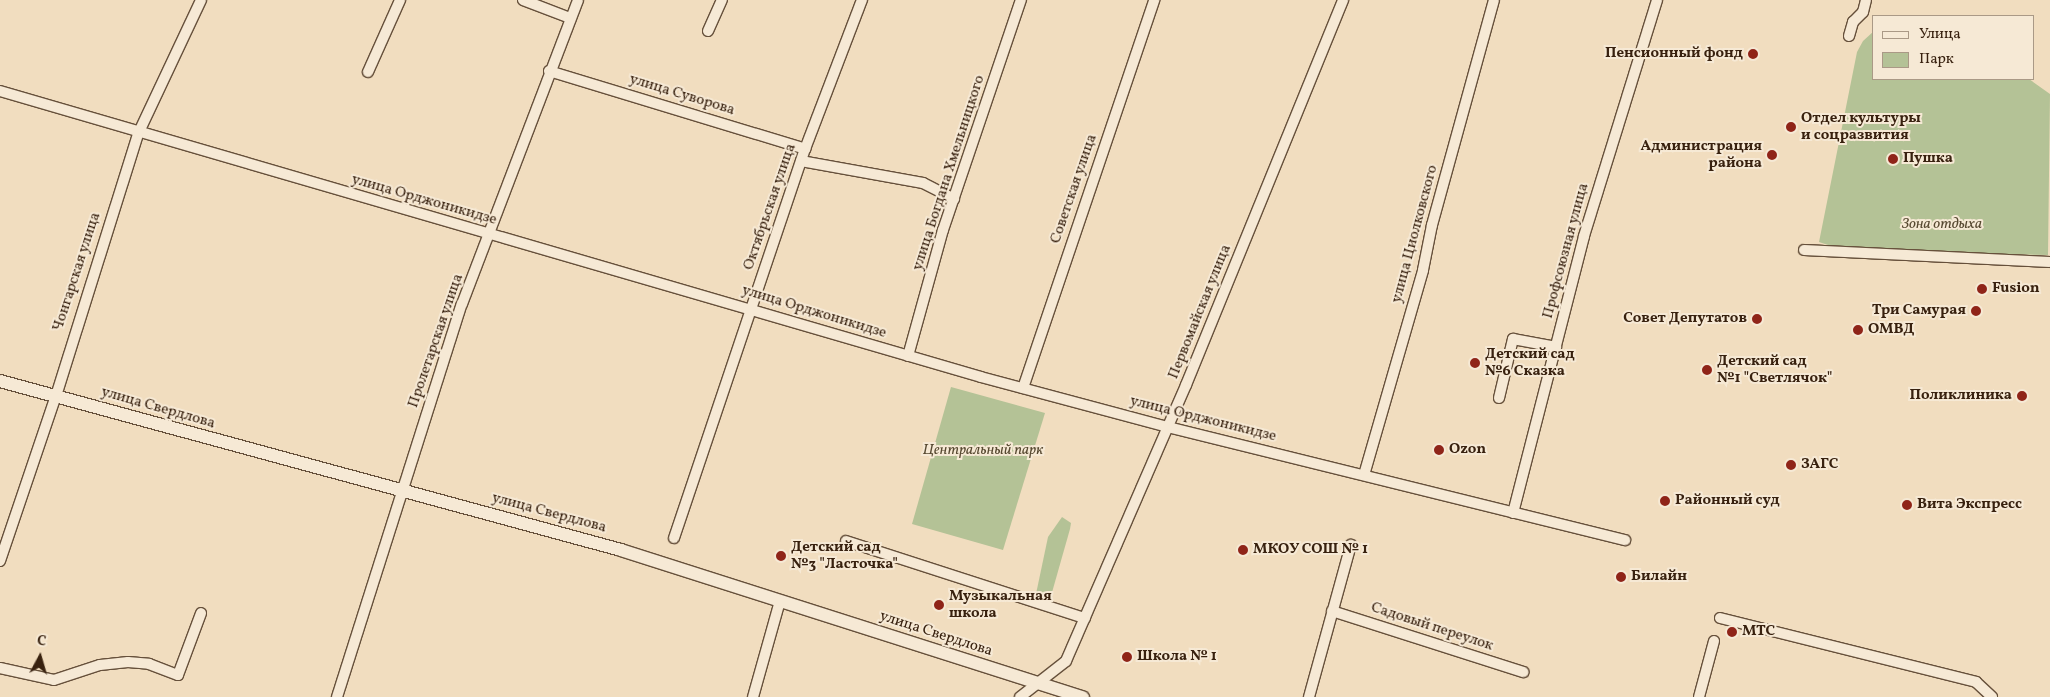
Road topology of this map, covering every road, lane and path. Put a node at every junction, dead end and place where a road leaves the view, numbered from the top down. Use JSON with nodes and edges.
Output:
{"nodes":[{"id":1,"x":202,"y":0,"type":"edge"},
{"id":2,"x":400,"y":0,"type":"edge"},
{"id":3,"x":522,"y":0,"type":"edge"},
{"id":4,"x":578,"y":0,"type":"edge"},
{"id":5,"x":722,"y":0,"type":"edge"},
{"id":6,"x":862,"y":0,"type":"edge"},
{"id":7,"x":1021,"y":0,"type":"edge"},
{"id":8,"x":1154,"y":0,"type":"edge"},
{"id":9,"x":1343,"y":0,"type":"edge"},
{"id":10,"x":1494,"y":0,"type":"edge"},
{"id":11,"x":1657,"y":0,"type":"edge"},
{"id":12,"x":1866,"y":0,"type":"edge"},
{"id":13,"x":570,"y":18,"type":"junction"},
{"id":14,"x":708,"y":31,"type":"dead end"},
{"id":15,"x":1849,"y":36,"type":"dead end"},
{"id":16,"x":549,"y":71,"type":"junction"},
{"id":17,"x":368,"y":72,"type":"dead end"},
{"id":18,"x":0,"y":91,"type":"edge"},
{"id":19,"x":138,"y":134,"type":"junction"},
{"id":20,"x":805,"y":149,"type":"junction"},
{"id":21,"x":801,"y":161,"type":"junction"},
{"id":22,"x":954,"y":199,"type":"junction"},
{"id":23,"x":490,"y":234,"type":"junction"},
{"id":24,"x":1804,"y":250,"type":"dead end"},
{"id":25,"x":2050,"y":262,"type":"edge"},
{"id":26,"x":751,"y":309,"type":"junction"},
{"id":27,"x":1556,"y":347,"type":"junction"},
{"id":28,"x":908,"y":356,"type":"junction"},
{"id":29,"x":0,"y":381,"type":"edge"},
{"id":30,"x":1023,"y":388,"type":"junction"},
{"id":31,"x":56,"y":396,"type":"junction"},
{"id":32,"x":1499,"y":398,"type":"dead end"},
{"id":33,"x":1168,"y":427,"type":"junction"},
{"id":34,"x":1364,"y":475,"type":"junction"},
{"id":35,"x":404,"y":492,"type":"junction"},
{"id":36,"x":1513,"y":513,"type":"junction"},
{"id":37,"x":674,"y":538,"type":"dead end"},
{"id":38,"x":1625,"y":540,"type":"dead end"},
{"id":39,"x":846,"y":541,"type":"dead end"},
{"id":40,"x":1351,"y":546,"type":"dead end"},
{"id":41,"x":0,"y":561,"type":"edge"},
{"id":42,"x":780,"y":601,"type":"junction"},
{"id":43,"x":1332,"y":611,"type":"junction"},
{"id":44,"x":201,"y":613,"type":"dead end"},
{"id":45,"x":1084,"y":618,"type":"junction"},
{"id":46,"x":1720,"y":618,"type":"dead end"},
{"id":47,"x":1714,"y":641,"type":"dead end"},
{"id":48,"x":0,"y":668,"type":"edge"},
{"id":49,"x":1523,"y":672,"type":"dead end"},
{"id":50,"x":1041,"y":684,"type":"junction"},
{"id":51,"x":337,"y":697,"type":"edge"},
{"id":52,"x":753,"y":697,"type":"edge"},
{"id":53,"x":1020,"y":697,"type":"edge"},
{"id":54,"x":1083,"y":697,"type":"edge"},
{"id":55,"x":1309,"y":697,"type":"edge"},
{"id":56,"x":1699,"y":697,"type":"edge"},
{"id":57,"x":1992,"y":697,"type":"edge"}],
"edges":[{"from":1,"to":19,"type":"street","name":"Чонгарская улица"},
{"from":2,"to":17,"type":"street"},
{"from":3,"to":13,"type":"street"},
{"from":4,"to":13,"type":"street","name":"Пролетарская улица"},
{"from":5,"to":14,"type":"street"},
{"from":6,"to":20,"type":"street","name":"Октябрьская улица"},
{"from":7,"to":22,"type":"street","name":"улица Богдана Хмельницкого"},
{"from":8,"to":30,"type":"street","name":"Советская улица"},
{"from":9,"to":33,"type":"street","name":"Первомайская улица"},
{"from":10,"to":34,"type":"street","name":"улица Циолковского"},
{"from":11,"to":27,"type":"street","name":"Профсоюзная улица"},
{"from":12,"to":15,"type":"street"},
{"from":13,"to":16,"type":"street","name":"Пролетарская улица"},
{"from":16,"to":20,"type":"street","name":"улица Суворова"},
{"from":16,"to":23,"type":"street","name":"Пролетарская улица"},
{"from":18,"to":19,"type":"street","name":"улица Орджоникидзе"},
{"from":19,"to":23,"type":"street","name":"улица Орджоникидзе"},
{"from":19,"to":31,"type":"street","name":"Чонгарская улица"},
{"from":20,"to":21,"type":"street","name":"Октябрьская улица"},
{"from":21,"to":22,"type":"street"},
{"from":21,"to":26,"type":"street","name":"Октябрьская улица"},
{"from":22,"to":28,"type":"street","name":"улица Богдана Хмельницкого"},
{"from":23,"to":26,"type":"street","name":"улица Орджоникидзе"},
{"from":23,"to":35,"type":"street","name":"Пролетарская улица"},
{"from":24,"to":25,"type":"street"},
{"from":26,"to":28,"type":"street","name":"улица Орджоникидзе"},
{"from":26,"to":37,"type":"street","name":"Октябрьская улица"},
{"from":27,"to":32,"type":"street"},
{"from":27,"to":36,"type":"street","name":"Профсоюзная улица"},
{"from":28,"to":30,"type":"street","name":"улица Орджоникидзе"},
{"from":29,"to":31,"type":"street","name":"улица Свердлова"},
{"from":30,"to":33,"type":"street","name":"улица Орджоникидзе"},
{"from":31,"to":35,"type":"street","name":"улица Свердлова"},
{"from":31,"to":41,"type":"street","name":"Чонгарская улица"},
{"from":33,"to":34,"type":"street","name":"улица Орджоникидзе"},
{"from":33,"to":45,"type":"street","name":"Первомайская улица"},
{"from":34,"to":36,"type":"street","name":"улица Орджоникидзе"},
{"from":35,"to":42,"type":"street","name":"улица Свердлова"},
{"from":35,"to":51,"type":"street","name":"Пролетарская улица"},
{"from":36,"to":38,"type":"street","name":"улица Орджоникидзе"},
{"from":39,"to":45,"type":"street"},
{"from":40,"to":43,"type":"street"},
{"from":42,"to":50,"type":"street","name":"улица Свердлова"},
{"from":42,"to":52,"type":"street"},
{"from":43,"to":49,"type":"street","name":"Садовый переулок"},
{"from":43,"to":55,"type":"street"},
{"from":44,"to":48,"type":"street"},
{"from":45,"to":50,"type":"street","name":"Первомайская улица"},
{"from":46,"to":57,"type":"street"},
{"from":47,"to":56,"type":"street"},
{"from":50,"to":53,"type":"street","name":"Первомайская улица"},
{"from":50,"to":54,"type":"street","name":"улица Свердлова"}]}
